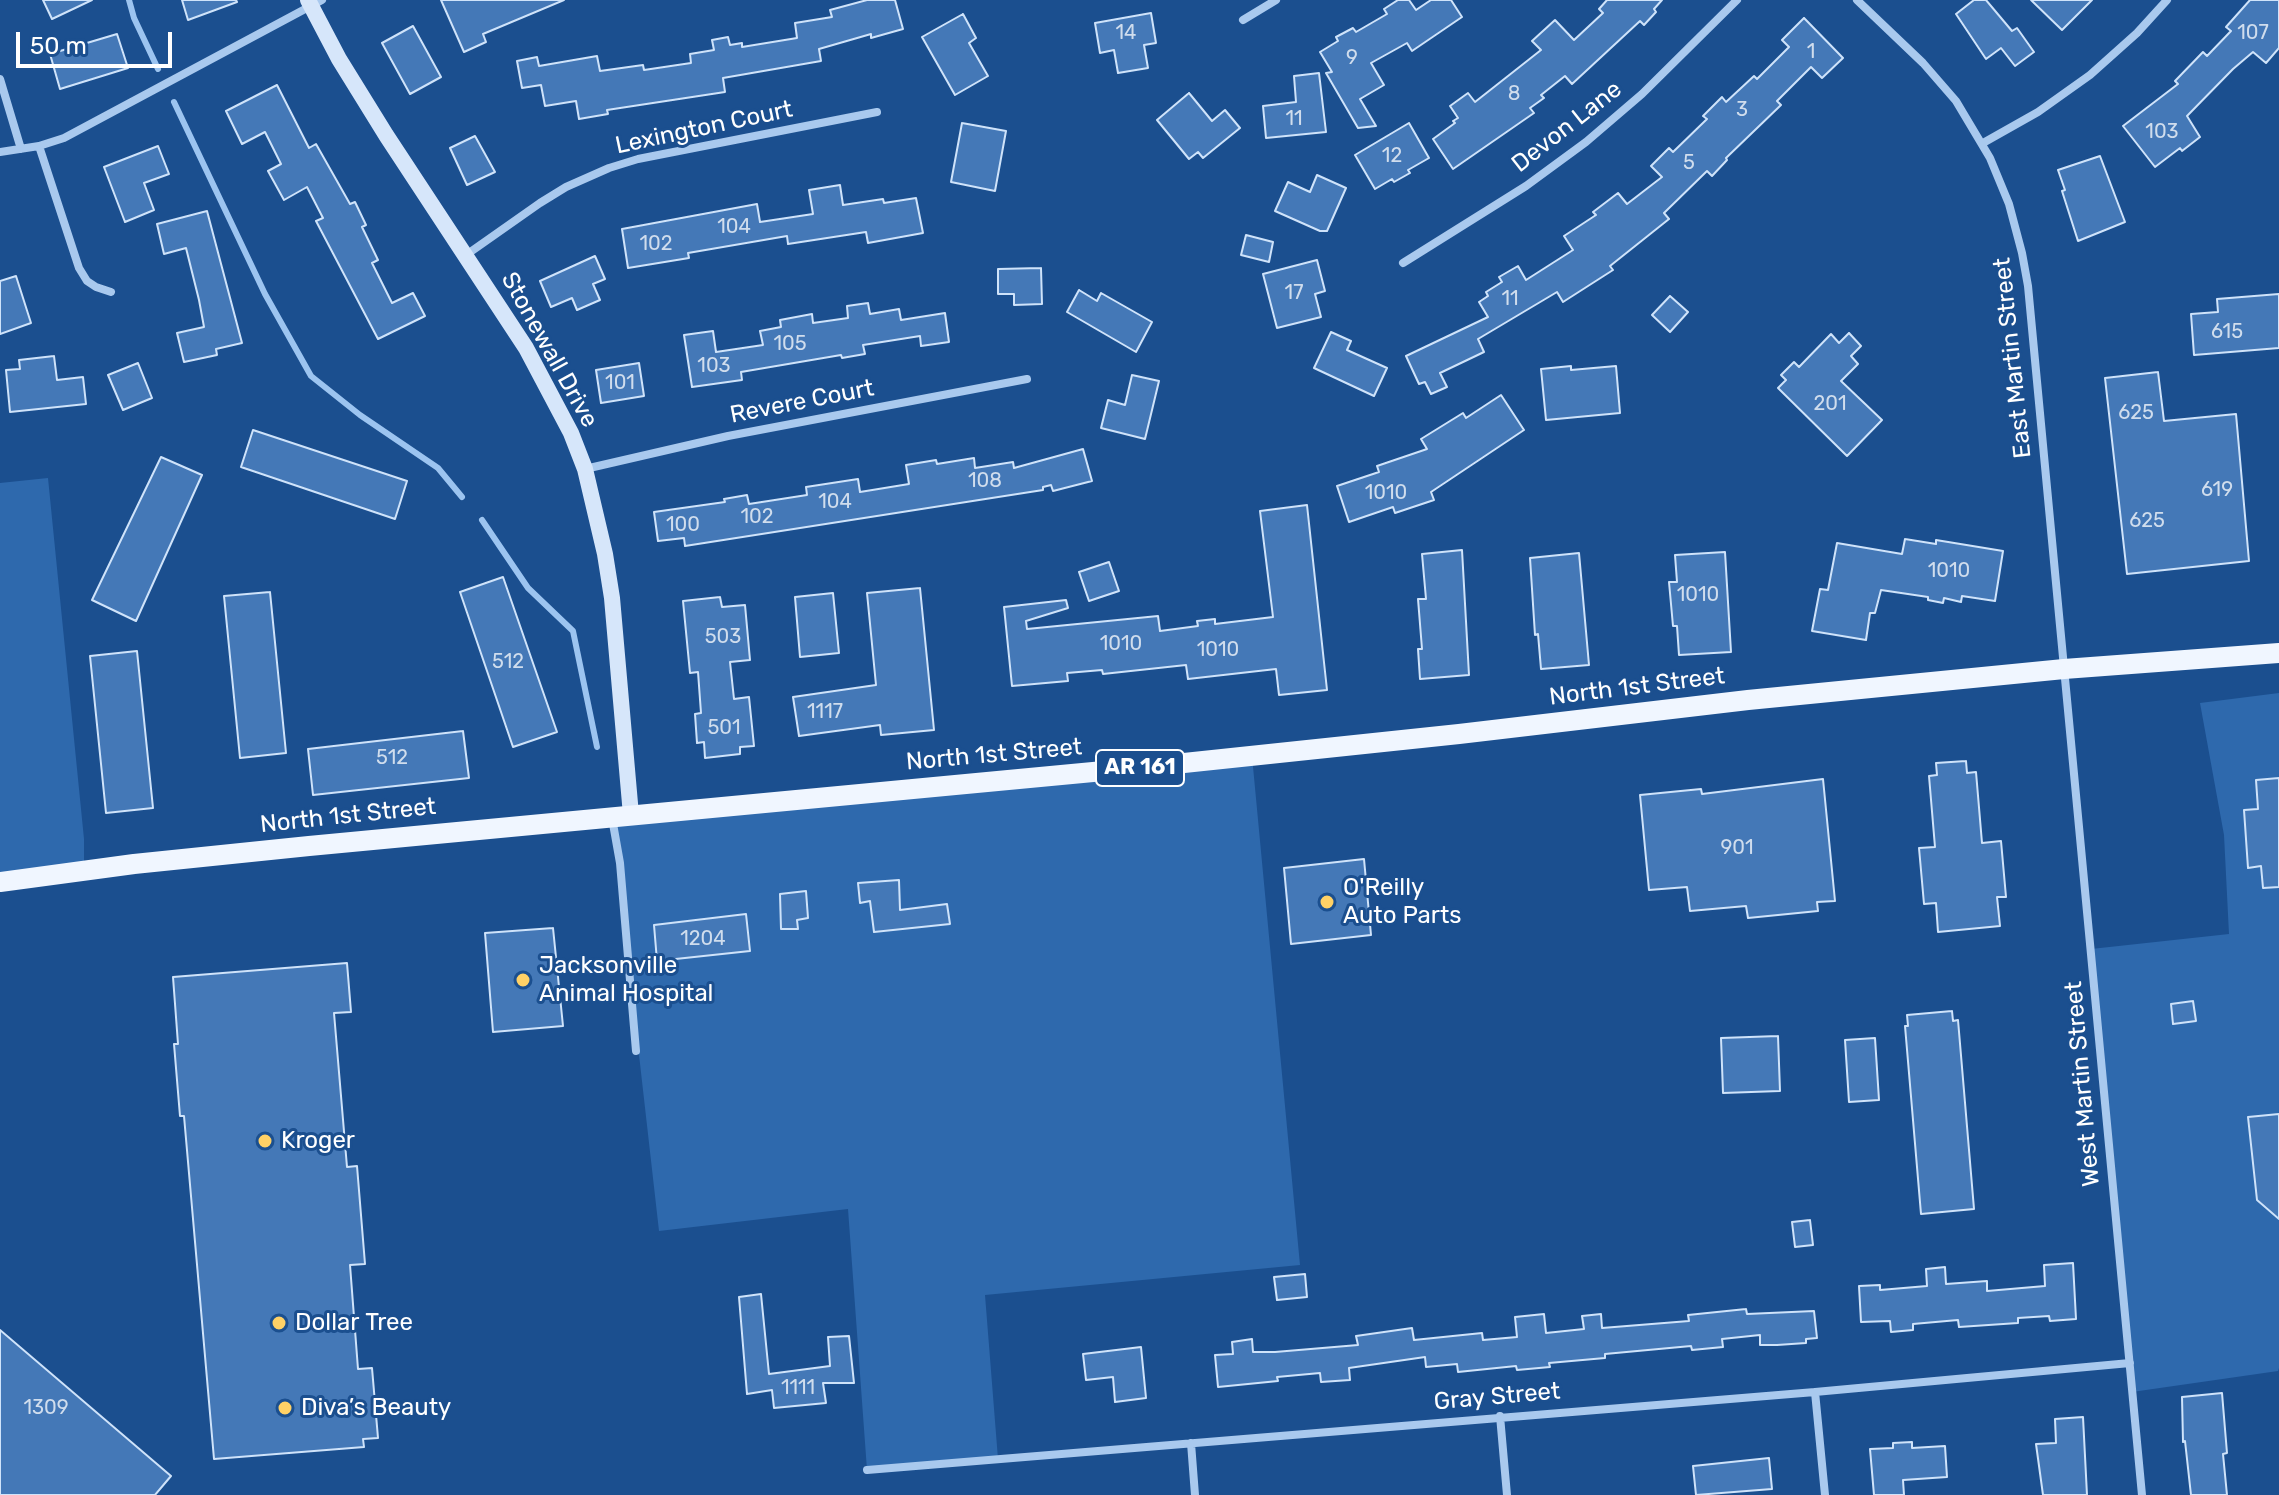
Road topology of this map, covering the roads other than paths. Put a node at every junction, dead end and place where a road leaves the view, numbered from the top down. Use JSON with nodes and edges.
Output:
{"nodes":[{"id":1,"x":1276,"y":0,"type":"edge"},
{"id":2,"x":1737,"y":0,"type":"edge"},
{"id":3,"x":1857,"y":0,"type":"edge"},
{"id":4,"x":2167,"y":0,"type":"edge"},
{"id":5,"x":313,"y":2,"type":"edge"},
{"id":6,"x":1243,"y":20,"type":"dead end"},
{"id":7,"x":0,"y":79,"type":"edge"},
{"id":8,"x":877,"y":112,"type":"dead end"},
{"id":9,"x":1983,"y":143,"type":"junction"},
{"id":10,"x":39,"y":146,"type":"junction"},
{"id":11,"x":21,"y":149,"type":"junction"},
{"id":12,"x":0,"y":152,"type":"edge"},
{"id":13,"x":466,"y":255,"type":"junction"},
{"id":14,"x":1403,"y":263,"type":"dead end"},
{"id":15,"x":111,"y":292,"type":"dead end"},
{"id":16,"x":1027,"y":379,"type":"dead end"},
{"id":17,"x":585,"y":469,"type":"junction"},
{"id":18,"x":2279,"y":653,"type":"edge"},
{"id":19,"x":2064,"y":669,"type":"junction"},
{"id":20,"x":621,"y":816,"type":"junction"},
{"id":21,"x":0,"y":882,"type":"edge"},
{"id":22,"x":636,"y":1051,"type":"dead end"},
{"id":23,"x":2130,"y":1363,"type":"junction"},
{"id":24,"x":1815,"y":1392,"type":"junction"},
{"id":25,"x":1500,"y":1416,"type":"junction"},
{"id":26,"x":1191,"y":1443,"type":"junction"},
{"id":27,"x":867,"y":1470,"type":"dead end"},
{"id":28,"x":1195,"y":1495,"type":"edge"},
{"id":29,"x":1507,"y":1495,"type":"edge"},
{"id":30,"x":1825,"y":1495,"type":"edge"},
{"id":31,"x":2142,"y":1495,"type":"edge"}],
"edges":[{"from":1,"to":6,"type":"street"},
{"from":2,"to":14,"type":"street","name":"Devon Lane"},
{"from":3,"to":9,"type":"street","name":"East Martin Street"},
{"from":4,"to":9,"type":"street"},
{"from":5,"to":10,"type":"street"},
{"from":5,"to":13,"type":"street","name":"Stonewall Drive"},
{"from":7,"to":11,"type":"street"},
{"from":8,"to":13,"type":"street","name":"Lexington Court"},
{"from":9,"to":19,"type":"street","name":"East Martin Street"},
{"from":10,"to":11,"type":"street"},
{"from":10,"to":15,"type":"street"},
{"from":11,"to":12,"type":"street"},
{"from":13,"to":17,"type":"street","name":"Stonewall Drive"},
{"from":16,"to":17,"type":"street","name":"Revere Court"},
{"from":17,"to":20,"type":"street","name":"Stonewall Drive"},
{"from":18,"to":19,"type":"main road","name":"North 1st Street","number":"AR 161"},
{"from":19,"to":20,"type":"main road","name":"North 1st Street","number":"AR 161"},
{"from":19,"to":23,"type":"street","name":"West Martin Street"},
{"from":20,"to":21,"type":"main road","name":"North 1st Street","number":"AR 161"},
{"from":20,"to":22,"type":"street"},
{"from":23,"to":24,"type":"street","name":"Gray Street"},
{"from":23,"to":31,"type":"street","name":"West Martin Street"},
{"from":24,"to":25,"type":"street","name":"Gray Street"},
{"from":24,"to":30,"type":"street"},
{"from":25,"to":26,"type":"street","name":"Gray Street"},
{"from":25,"to":29,"type":"street"},
{"from":26,"to":27,"type":"street","name":"Gray Street"},
{"from":26,"to":28,"type":"street"}]}
